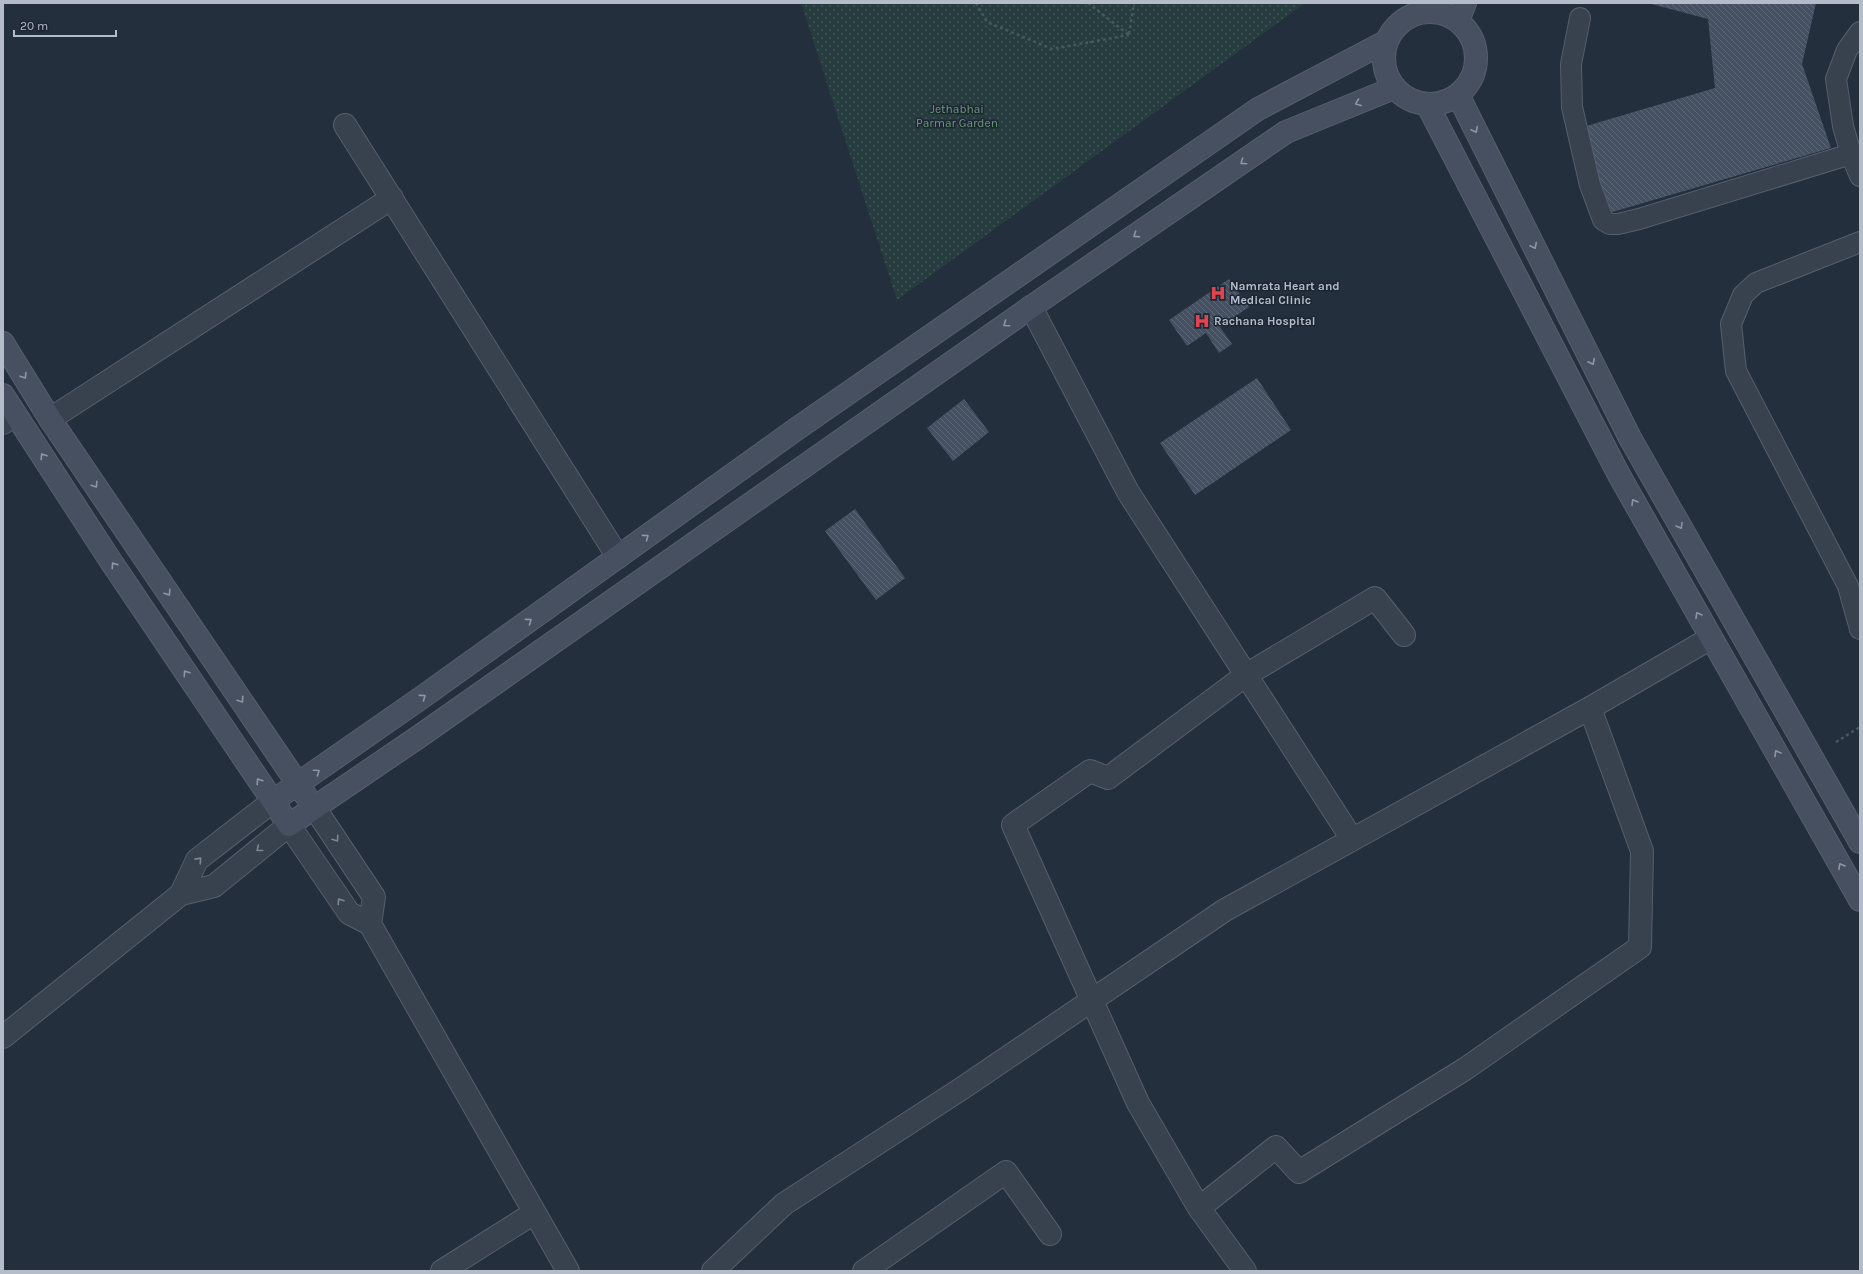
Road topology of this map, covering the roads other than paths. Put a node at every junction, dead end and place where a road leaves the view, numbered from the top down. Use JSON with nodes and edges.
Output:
{"nodes":[{"id":1,"x":1434,"y":7,"type":"edge"},
{"id":2,"x":1462,"y":12,"type":"edge"},
{"id":3,"x":1580,"y":18,"type":"dead end"},
{"id":4,"x":1860,"y":32,"type":"edge"},
{"id":5,"x":1387,"y":41,"type":"junction"},
{"id":6,"x":1394,"y":88,"type":"junction"},
{"id":7,"x":1458,"y":95,"type":"junction"},
{"id":8,"x":1427,"y":104,"type":"junction"},
{"id":9,"x":345,"y":125,"type":"dead end"},
{"id":10,"x":1850,"y":154,"type":"junction"},
{"id":11,"x":1860,"y":176,"type":"edge"},
{"id":12,"x":392,"y":198,"type":"junction"},
{"id":13,"x":1860,"y":242,"type":"edge"},
{"id":14,"x":1031,"y":307,"type":"junction"},
{"id":15,"x":3,"y":343,"type":"edge"},
{"id":16,"x":3,"y":395,"type":"edge"},
{"id":17,"x":9,"y":418,"type":"edge"},
{"id":18,"x":50,"y":419,"type":"junction"},
{"id":19,"x":618,"y":557,"type":"junction"},
{"id":20,"x":1860,"y":629,"type":"edge"},
{"id":21,"x":1404,"y":635,"type":"dead end"},
{"id":22,"x":1711,"y":638,"type":"junction"},
{"id":23,"x":1246,"y":675,"type":"junction"},
{"id":24,"x":1590,"y":708,"type":"junction"},
{"id":25,"x":298,"y":785,"type":"junction"},
{"id":26,"x":273,"y":801,"type":"junction"},
{"id":27,"x":314,"y":807,"type":"junction"},
{"id":28,"x":289,"y":824,"type":"junction"},
{"id":29,"x":1352,"y":840,"type":"junction"},
{"id":30,"x":1860,"y":842,"type":"edge"},
{"id":31,"x":181,"y":894,"type":"junction"},
{"id":32,"x":1860,"y":900,"type":"edge"},
{"id":33,"x":370,"y":924,"type":"junction"},
{"id":34,"x":1092,"y":1000,"type":"junction"},
{"id":35,"x":3,"y":1037,"type":"edge"},
{"id":36,"x":1199,"y":1208,"type":"junction"},
{"id":37,"x":534,"y":1213,"type":"junction"},
{"id":38,"x":1050,"y":1234,"type":"dead end"},
{"id":39,"x":442,"y":1271,"type":"edge"},
{"id":40,"x":568,"y":1271,"type":"edge"},
{"id":41,"x":713,"y":1271,"type":"edge"},
{"id":42,"x":864,"y":1271,"type":"edge"},
{"id":43,"x":1245,"y":1271,"type":"edge"}],
"edges":[{"from":1,"to":2,"type":"main road"},
{"from":1,"to":5,"type":"main road"},
{"from":2,"to":7,"type":"main road"},
{"from":3,"to":10,"type":"lane"},
{"from":4,"to":10,"type":"lane"},
{"from":5,"to":6,"type":"main road"},
{"from":19,"to":5,"type":"main road","one_way":true},
{"from":6,"to":8,"type":"main road"},
{"from":6,"to":14,"type":"main road","one_way":true},
{"from":7,"to":8,"type":"main road"},
{"from":7,"to":30,"type":"main road","one_way":true},
{"from":22,"to":8,"type":"main road","one_way":true},
{"from":9,"to":12,"type":"street"},
{"from":10,"to":11,"type":"lane"},
{"from":12,"to":18,"type":"street"},
{"from":12,"to":19,"type":"street"},
{"from":13,"to":20,"type":"lane"},
{"from":14,"to":23,"type":"street"},
{"from":14,"to":27,"type":"main road","one_way":true},
{"from":15,"to":18,"type":"main road","one_way":true},
{"from":16,"to":17,"type":"main road"},
{"from":26,"to":17,"type":"main road","one_way":true},
{"from":18,"to":25,"type":"main road","one_way":true},
{"from":25,"to":19,"type":"main road","one_way":true},
{"from":21,"to":23,"type":"street"},
{"from":22,"to":24,"type":"street"},
{"from":32,"to":22,"type":"main road","one_way":true},
{"from":23,"to":29,"type":"street"},
{"from":23,"to":34,"type":"street"},
{"from":24,"to":29,"type":"street"},
{"from":24,"to":36,"type":"street"},
{"from":25,"to":26,"type":"main road"},
{"from":25,"to":27,"type":"main road"},
{"from":26,"to":28,"type":"main road"},
{"from":31,"to":26,"type":"street","one_way":true},
{"from":27,"to":28,"type":"main road"},
{"from":27,"to":33,"type":"street","one_way":true},
{"from":28,"to":31,"type":"street","one_way":true},
{"from":33,"to":28,"type":"street","one_way":true},
{"from":29,"to":34,"type":"street"},
{"from":31,"to":35,"type":"street"},
{"from":33,"to":37,"type":"street"},
{"from":34,"to":36,"type":"street"},
{"from":34,"to":41,"type":"street"},
{"from":36,"to":43,"type":"street"},
{"from":37,"to":39,"type":"street"},
{"from":37,"to":40,"type":"street"},
{"from":38,"to":42,"type":"street"}]}
